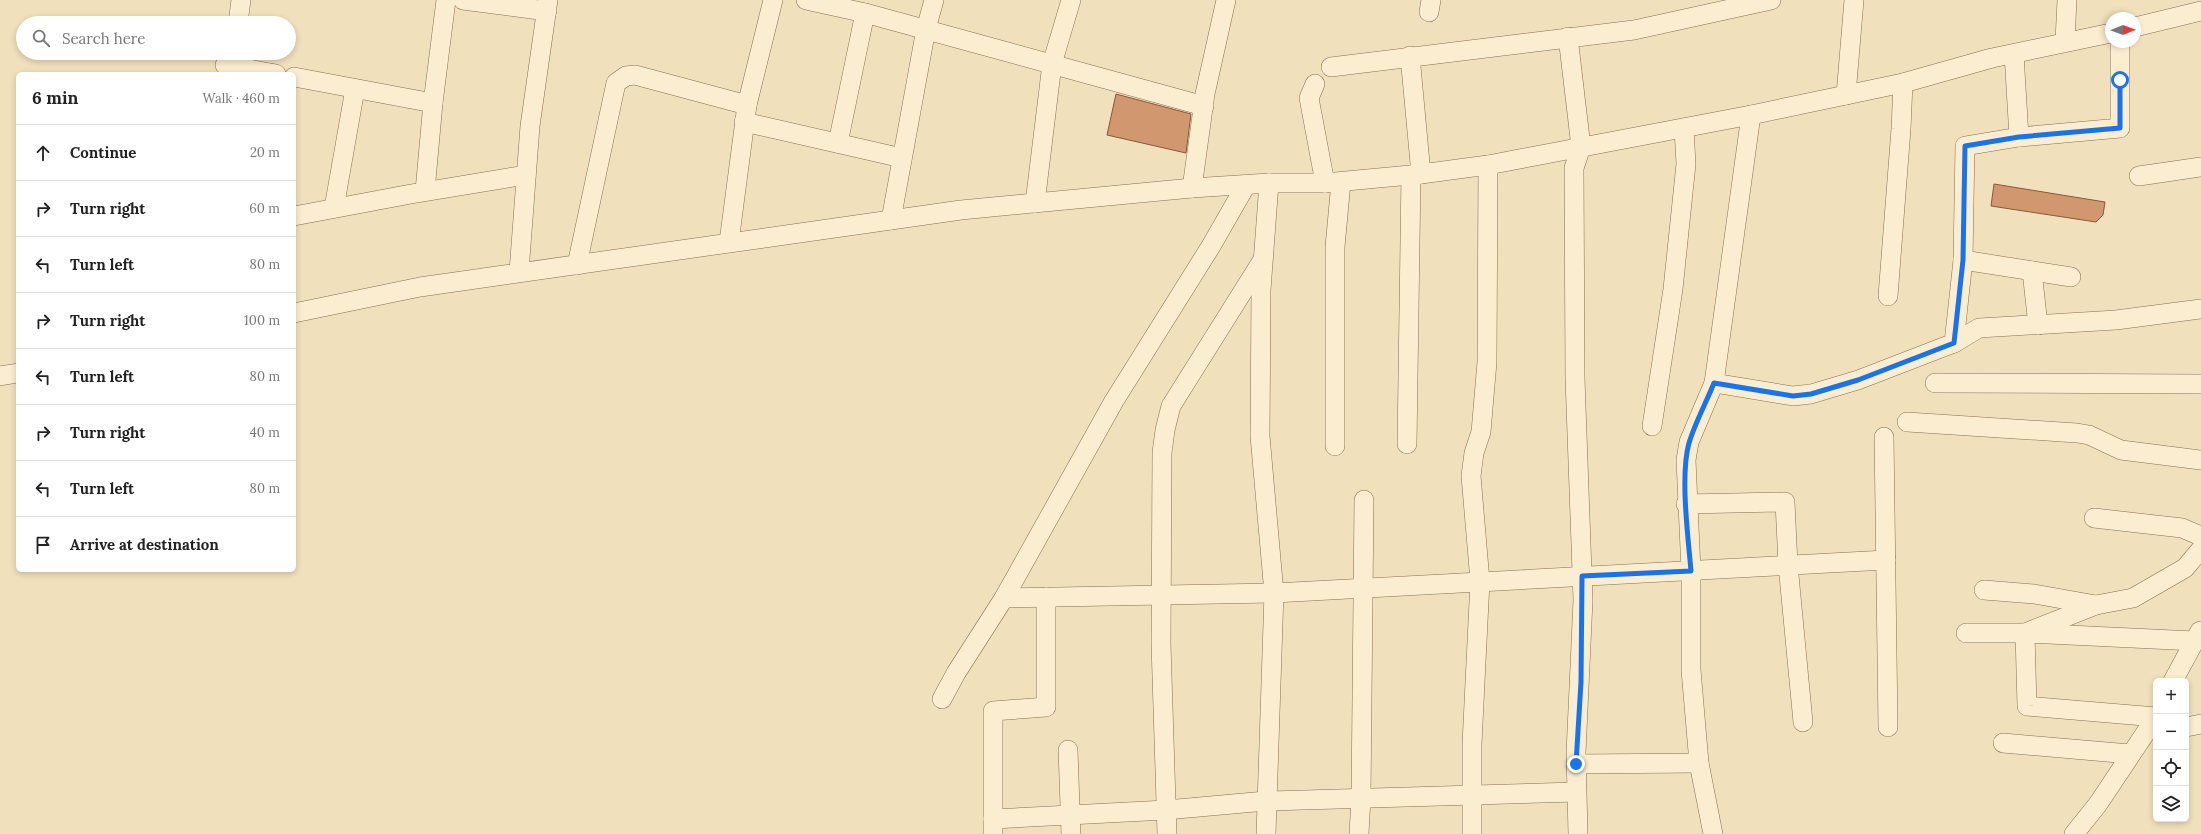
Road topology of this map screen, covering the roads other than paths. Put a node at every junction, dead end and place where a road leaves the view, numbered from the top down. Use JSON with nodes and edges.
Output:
{"nodes":[{"id":1,"x":241,"y":0,"type":"edge"},
{"id":2,"x":446,"y":0,"type":"edge"},
{"id":3,"x":463,"y":0,"type":"edge"},
{"id":4,"x":773,"y":0,"type":"edge"},
{"id":5,"x":806,"y":0,"type":"edge"},
{"id":6,"x":934,"y":0,"type":"edge"},
{"id":7,"x":1071,"y":0,"type":"edge"},
{"id":8,"x":1226,"y":0,"type":"edge"},
{"id":9,"x":1771,"y":0,"type":"edge"},
{"id":10,"x":1854,"y":0,"type":"edge"},
{"id":11,"x":2067,"y":0,"type":"edge"},
{"id":12,"x":548,"y":6,"type":"edge"},
{"id":13,"x":2172,"y":9,"type":"edge"},
{"id":14,"x":2201,"y":10,"type":"edge"},
{"id":15,"x":866,"y":13,"type":"junction"},
{"id":16,"x":239,"y":16,"type":"edge"},
{"id":17,"x":2141,"y":24,"type":"edge"},
{"id":18,"x":926,"y":29,"type":"junction"},
{"id":19,"x":2105,"y":33,"type":"edge"},
{"id":20,"x":1568,"y":38,"type":"junction"},
{"id":21,"x":2065,"y":41,"type":"junction"},
{"id":22,"x":2120,"y":48,"type":"edge"},
{"id":23,"x":2014,"y":54,"type":"junction"},
{"id":24,"x":1410,"y":56,"type":"junction"},
{"id":25,"x":225,"y":64,"type":"edge"},
{"id":26,"x":1052,"y":64,"type":"junction"},
{"id":27,"x":1331,"y":67,"type":"dead end"},
{"id":28,"x":266,"y":72,"type":"edge"},
{"id":29,"x":296,"y":77,"type":"edge"},
{"id":30,"x":1903,"y":83,"type":"junction"},
{"id":31,"x":1315,"y":84,"type":"dead end"},
{"id":32,"x":355,"y":89,"type":"junction"},
{"id":33,"x":1846,"y":95,"type":"junction"},
{"id":34,"x":433,"y":103,"type":"junction"},
{"id":35,"x":1204,"y":106,"type":"junction"},
{"id":36,"x":746,"y":114,"type":"junction"},
{"id":37,"x":1751,"y":115,"type":"junction"},
{"id":38,"x":1684,"y":129,"type":"junction"},
{"id":39,"x":2019,"y":137,"type":"junction"},
{"id":40,"x":838,"y":143,"type":"junction"},
{"id":41,"x":1581,"y":147,"type":"junction"},
{"id":42,"x":902,"y":158,"type":"junction"},
{"id":43,"x":1488,"y":165,"type":"junction"},
{"id":44,"x":2201,"y":167,"type":"edge"},
{"id":45,"x":1416,"y":174,"type":"junction"},
{"id":46,"x":526,"y":175,"type":"junction"},
{"id":47,"x":2139,"y":176,"type":"dead end"},
{"id":48,"x":1333,"y":182,"type":"junction"},
{"id":49,"x":1269,"y":183,"type":"junction"},
{"id":50,"x":1246,"y":185,"type":"junction"},
{"id":51,"x":1192,"y":188,"type":"junction"},
{"id":52,"x":425,"y":191,"type":"junction"},
{"id":53,"x":1034,"y":203,"type":"junction"},
{"id":54,"x":334,"y":208,"type":"junction"},
{"id":55,"x":296,"y":216,"type":"edge"},
{"id":56,"x":892,"y":220,"type":"junction"},
{"id":57,"x":729,"y":242,"type":"junction"},
{"id":58,"x":1264,"y":258,"type":"junction"},
{"id":59,"x":1963,"y":260,"type":"junction"},
{"id":60,"x":577,"y":265,"type":"junction"},
{"id":61,"x":2032,"y":271,"type":"junction"},
{"id":62,"x":519,"y":272,"type":"junction"},
{"id":63,"x":2071,"y":277,"type":"dead end"},
{"id":64,"x":1888,"y":296,"type":"dead end"},
{"id":65,"x":2201,"y":309,"type":"edge"},
{"id":66,"x":296,"y":313,"type":"edge"},
{"id":67,"x":2038,"y":325,"type":"junction"},
{"id":68,"x":1954,"y":343,"type":"junction"},
{"id":69,"x":16,"y":373,"type":"edge"},
{"id":70,"x":0,"y":376,"type":"edge"},
{"id":71,"x":1714,"y":383,"type":"junction"},
{"id":72,"x":1934,"y":383,"type":"dead end"},
{"id":73,"x":2201,"y":384,"type":"edge"},
{"id":74,"x":1907,"y":422,"type":"dead end"},
{"id":75,"x":1652,"y":426,"type":"dead end"},
{"id":76,"x":1884,"y":437,"type":"dead end"},
{"id":77,"x":1407,"y":444,"type":"dead end"},
{"id":78,"x":1335,"y":446,"type":"dead end"},
{"id":79,"x":2201,"y":460,"type":"edge"},
{"id":80,"x":1364,"y":500,"type":"dead end"},
{"id":81,"x":1686,"y":504,"type":"junction"},
{"id":82,"x":2094,"y":518,"type":"dead end"},
{"id":83,"x":2201,"y":536,"type":"edge"},
{"id":84,"x":2201,"y":550,"type":"edge"},
{"id":85,"x":1886,"y":560,"type":"junction"},
{"id":86,"x":1788,"y":565,"type":"junction"},
{"id":87,"x":1691,"y":571,"type":"junction"},
{"id":88,"x":1582,"y":576,"type":"junction"},
{"id":89,"x":1480,"y":581,"type":"junction"},
{"id":90,"x":1363,"y":589,"type":"junction"},
{"id":91,"x":1984,"y":590,"type":"dead end"},
{"id":92,"x":1274,"y":593,"type":"junction"},
{"id":93,"x":1161,"y":595,"type":"junction"},
{"id":94,"x":1046,"y":597,"type":"junction"},
{"id":95,"x":1004,"y":598,"type":"junction"},
{"id":96,"x":2096,"y":605,"type":"junction"},
{"id":97,"x":1966,"y":633,"type":"dead end"},
{"id":98,"x":2025,"y":633,"type":"junction"},
{"id":99,"x":2198,"y":635,"type":"edge"},
{"id":100,"x":2175,"y":678,"type":"edge"},
{"id":101,"x":942,"y":699,"type":"dead end"},
{"id":102,"x":2153,"y":717,"type":"edge"},
{"id":103,"x":1803,"y":722,"type":"dead end"},
{"id":104,"x":2201,"y":724,"type":"edge"},
{"id":105,"x":2153,"y":725,"type":"edge"},
{"id":106,"x":2189,"y":726,"type":"edge"},
{"id":107,"x":1888,"y":727,"type":"dead end"},
{"id":108,"x":2149,"y":735,"type":"edge"},
{"id":109,"x":2003,"y":743,"type":"dead end"},
{"id":110,"x":1068,"y":750,"type":"dead end"},
{"id":111,"x":2130,"y":754,"type":"junction"},
{"id":112,"x":1698,"y":763,"type":"junction"},
{"id":113,"x":1576,"y":764,"type":"junction"},
{"id":114,"x":1576,"y":792,"type":"junction"},
{"id":115,"x":1471,"y":795,"type":"junction"},
{"id":116,"x":1361,"y":798,"type":"junction"},
{"id":117,"x":1266,"y":801,"type":"junction"},
{"id":118,"x":1166,"y":810,"type":"junction"},
{"id":119,"x":1071,"y":815,"type":"junction"},
{"id":120,"x":993,"y":826,"type":"edge"},
{"id":121,"x":1071,"y":834,"type":"edge"},
{"id":122,"x":1167,"y":834,"type":"edge"},
{"id":123,"x":1266,"y":834,"type":"edge"},
{"id":124,"x":1359,"y":834,"type":"edge"},
{"id":125,"x":1472,"y":834,"type":"edge"},
{"id":126,"x":1578,"y":834,"type":"edge"},
{"id":127,"x":1713,"y":834,"type":"edge"},
{"id":128,"x":2074,"y":834,"type":"edge"}],
"edges":[{"from":1,"to":16,"type":"street"},
{"from":2,"to":34,"type":"street"},
{"from":3,"to":12,"type":"street"},
{"from":4,"to":36,"type":"street"},
{"from":5,"to":15,"type":"street"},
{"from":6,"to":18,"type":"street"},
{"from":7,"to":26,"type":"street"},
{"from":8,"to":35,"type":"street"},
{"from":9,"to":20,"type":"street"},
{"from":10,"to":33,"type":"street"},
{"from":11,"to":21,"type":"street"},
{"from":12,"to":46,"type":"street"},
{"from":13,"to":14,"type":"street"},
{"from":13,"to":17,"type":"street"},
{"from":15,"to":18,"type":"street"},
{"from":15,"to":40,"type":"street"},
{"from":18,"to":26,"type":"street"},
{"from":18,"to":42,"type":"street"},
{"from":19,"to":21,"type":"street"},
{"from":20,"to":24,"type":"street"},
{"from":20,"to":41,"type":"street"},
{"from":21,"to":23,"type":"street"},
{"from":22,"to":39,"type":"street"},
{"from":23,"to":30,"type":"street"},
{"from":23,"to":39,"type":"street"},
{"from":24,"to":27,"type":"street"},
{"from":24,"to":45,"type":"street"},
{"from":25,"to":28,"type":"street"},
{"from":26,"to":35,"type":"street"},
{"from":26,"to":53,"type":"street"},
{"from":29,"to":32,"type":"street"},
{"from":30,"to":33,"type":"street"},
{"from":30,"to":64,"type":"street"},
{"from":31,"to":48,"type":"street"},
{"from":32,"to":34,"type":"street"},
{"from":32,"to":54,"type":"street"},
{"from":33,"to":37,"type":"street"},
{"from":34,"to":52,"type":"street"},
{"from":35,"to":51,"type":"street"},
{"from":36,"to":40,"type":"street"},
{"from":36,"to":57,"type":"street"},
{"from":36,"to":60,"type":"street"},
{"from":37,"to":38,"type":"street"},
{"from":37,"to":71,"type":"street"},
{"from":38,"to":41,"type":"street"},
{"from":38,"to":75,"type":"street"},
{"from":39,"to":59,"type":"street"},
{"from":40,"to":42,"type":"street"},
{"from":41,"to":43,"type":"street"},
{"from":41,"to":88,"type":"street"},
{"from":42,"to":56,"type":"street"},
{"from":43,"to":45,"type":"street"},
{"from":43,"to":89,"type":"street"},
{"from":44,"to":47,"type":"street"},
{"from":45,"to":48,"type":"street"},
{"from":45,"to":77,"type":"street"},
{"from":46,"to":52,"type":"street"},
{"from":46,"to":62,"type":"street"},
{"from":48,"to":49,"type":"street"},
{"from":48,"to":78,"type":"street"},
{"from":49,"to":50,"type":"street"},
{"from":49,"to":58,"type":"street"},
{"from":50,"to":51,"type":"street"},
{"from":50,"to":95,"type":"street"},
{"from":51,"to":53,"type":"street"},
{"from":52,"to":54,"type":"street"},
{"from":53,"to":56,"type":"street"},
{"from":54,"to":55,"type":"street"},
{"from":56,"to":57,"type":"street"},
{"from":57,"to":60,"type":"street"},
{"from":58,"to":92,"type":"street"},
{"from":58,"to":93,"type":"street"},
{"from":59,"to":61,"type":"street"},
{"from":59,"to":68,"type":"street"},
{"from":60,"to":62,"type":"street"},
{"from":61,"to":63,"type":"street"},
{"from":61,"to":67,"type":"street"},
{"from":62,"to":66,"type":"street"},
{"from":65,"to":67,"type":"street"},
{"from":67,"to":68,"type":"street"},
{"from":68,"to":71,"type":"street"},
{"from":69,"to":70,"type":"street"},
{"from":71,"to":81,"type":"street"},
{"from":72,"to":73,"type":"street"},
{"from":74,"to":79,"type":"street"},
{"from":76,"to":85,"type":"street"},
{"from":80,"to":90,"type":"street"},
{"from":81,"to":86,"type":"street"},
{"from":81,"to":87,"type":"street"},
{"from":82,"to":83,"type":"street"},
{"from":84,"to":96,"type":"street"},
{"from":85,"to":86,"type":"street"},
{"from":85,"to":107,"type":"street"},
{"from":86,"to":87,"type":"street"},
{"from":86,"to":103,"type":"street"},
{"from":87,"to":88,"type":"street"},
{"from":87,"to":112,"type":"street"},
{"from":88,"to":89,"type":"street"},
{"from":88,"to":113,"type":"street"},
{"from":89,"to":90,"type":"street"},
{"from":89,"to":115,"type":"street"},
{"from":90,"to":92,"type":"street"},
{"from":90,"to":116,"type":"street"},
{"from":91,"to":96,"type":"street"},
{"from":92,"to":93,"type":"street"},
{"from":92,"to":117,"type":"street"},
{"from":93,"to":94,"type":"street"},
{"from":93,"to":118,"type":"street"},
{"from":94,"to":95,"type":"street"},
{"from":94,"to":120,"type":"street"},
{"from":95,"to":101,"type":"street"},
{"from":96,"to":98,"type":"street"},
{"from":97,"to":98,"type":"street"},
{"from":98,"to":99,"type":"street"},
{"from":98,"to":102,"type":"street"},
{"from":99,"to":100,"type":"street"},
{"from":104,"to":106,"type":"street"},
{"from":105,"to":108,"type":"street"},
{"from":108,"to":111,"type":"street"},
{"from":109,"to":111,"type":"street"},
{"from":110,"to":119,"type":"street"},
{"from":111,"to":128,"type":"street"},
{"from":112,"to":113,"type":"street"},
{"from":112,"to":127,"type":"street"},
{"from":113,"to":114,"type":"street"},
{"from":114,"to":115,"type":"street"},
{"from":114,"to":126,"type":"street"},
{"from":115,"to":116,"type":"street"},
{"from":115,"to":125,"type":"street"},
{"from":116,"to":117,"type":"street"},
{"from":116,"to":124,"type":"street"},
{"from":117,"to":118,"type":"street"},
{"from":117,"to":123,"type":"street"},
{"from":118,"to":119,"type":"street"},
{"from":118,"to":122,"type":"street"},
{"from":119,"to":120,"type":"street"},
{"from":119,"to":121,"type":"street"}]}
